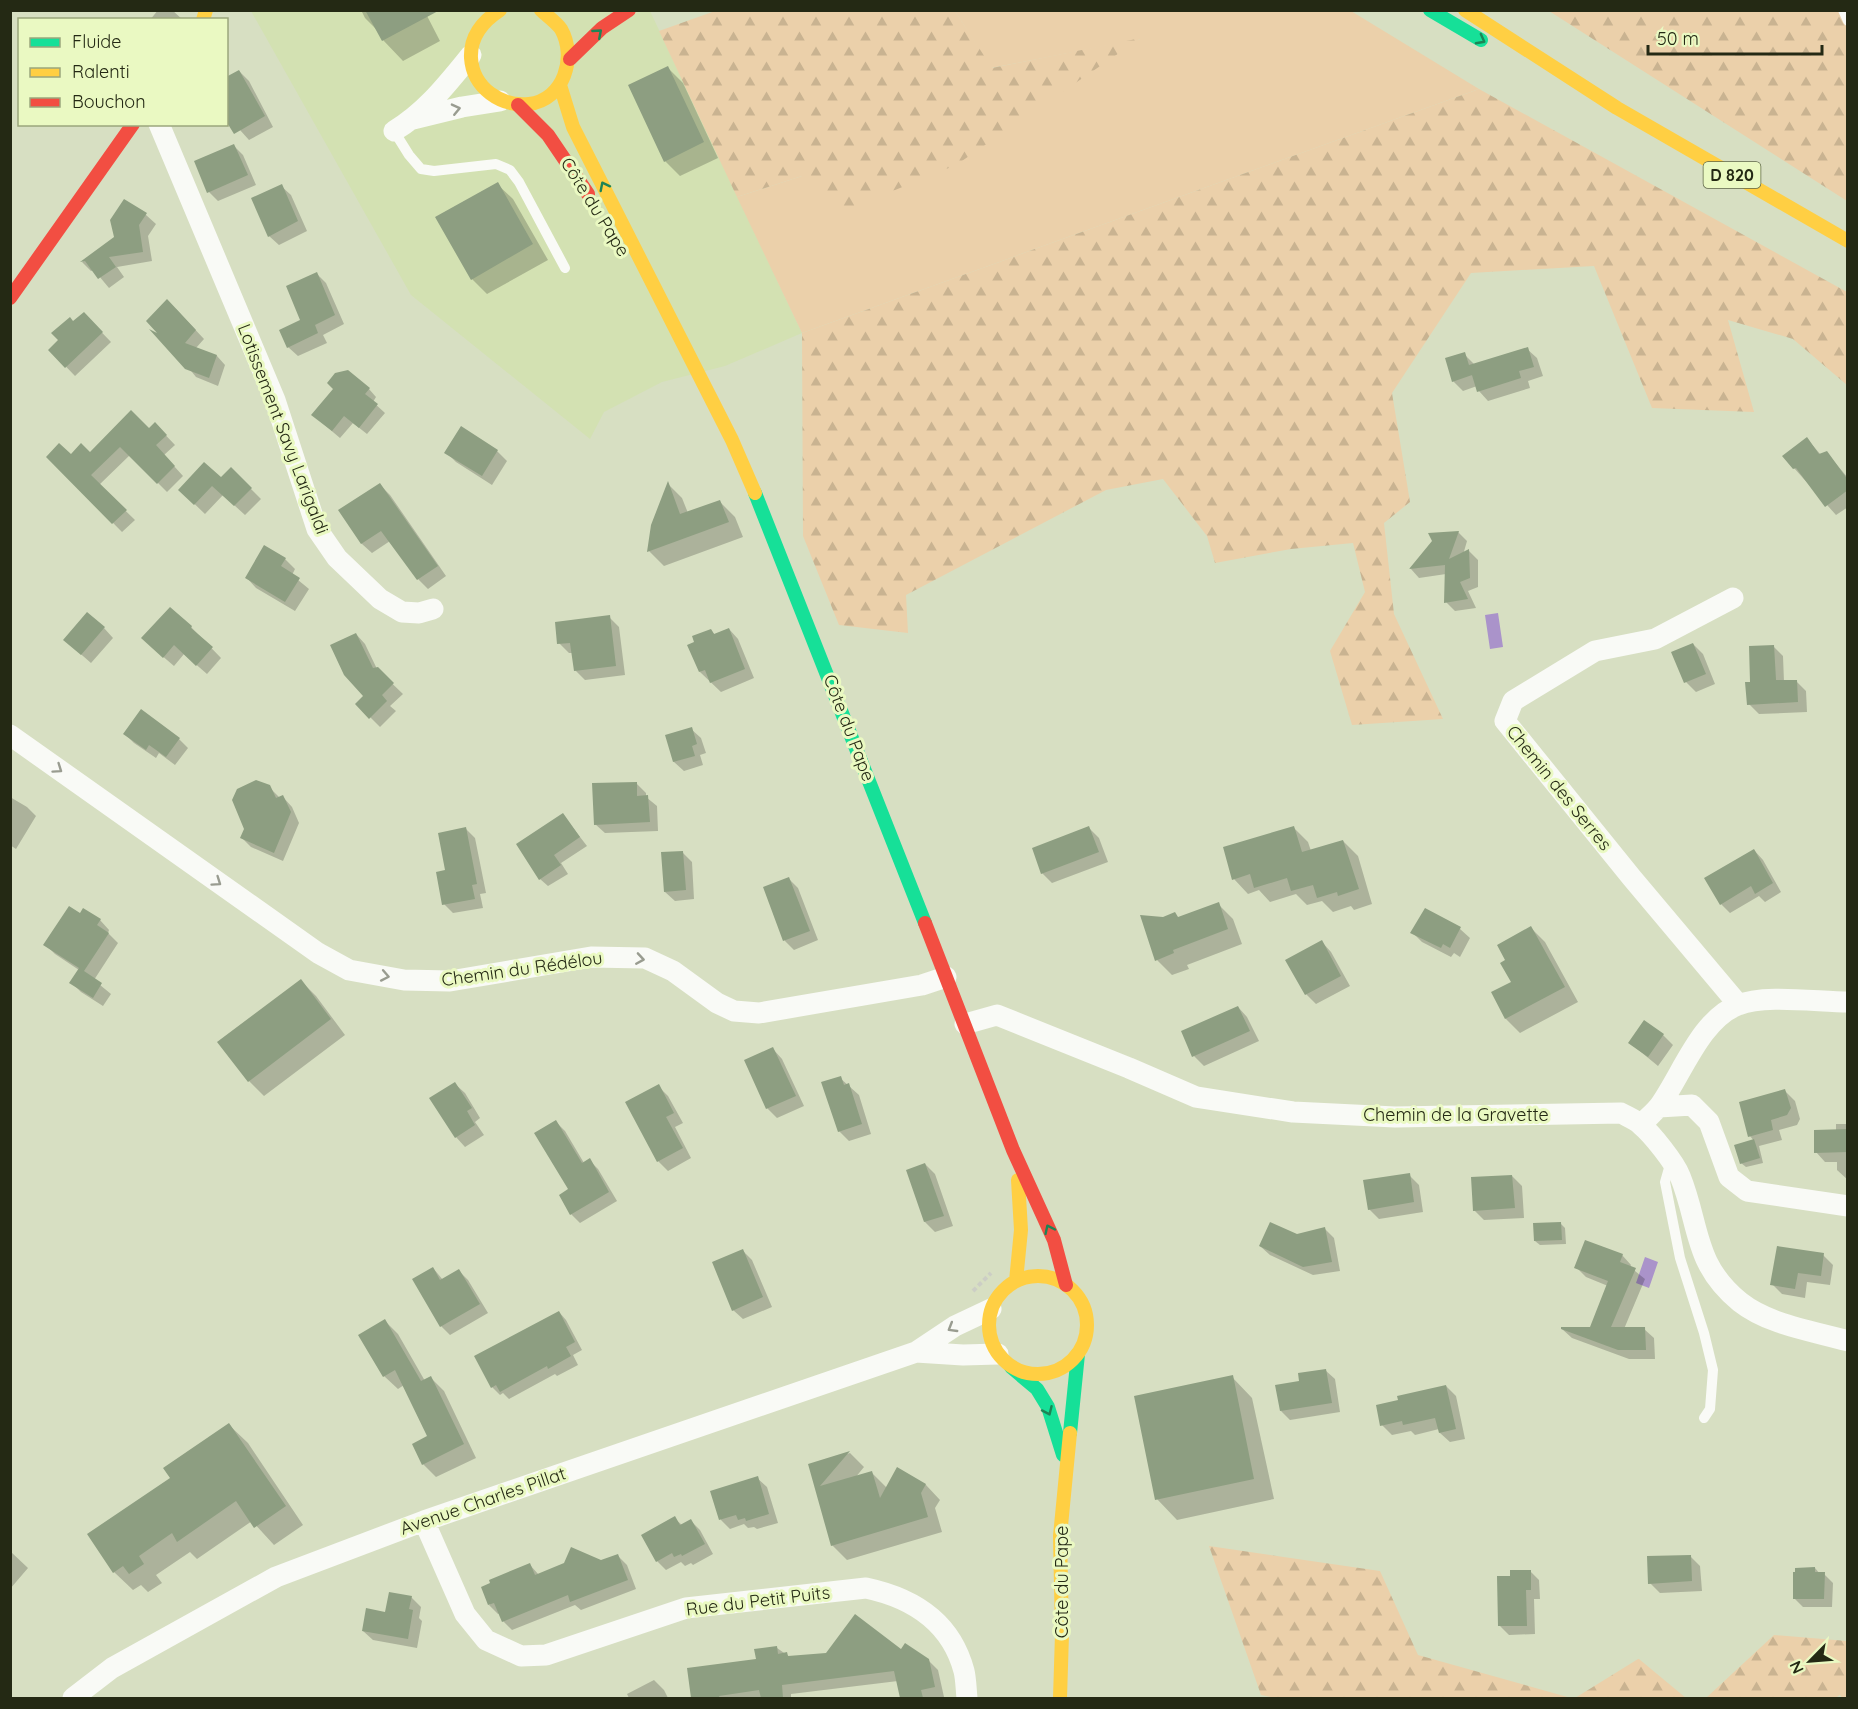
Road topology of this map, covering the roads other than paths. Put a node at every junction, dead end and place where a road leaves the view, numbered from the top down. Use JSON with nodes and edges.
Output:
{"nodes":[{"id":1,"x":500,"y":10,"type":"edge"},
{"id":2,"x":629,"y":10,"type":"edge"},
{"id":3,"x":1430,"y":10,"type":"edge"},
{"id":4,"x":1465,"y":10,"type":"edge"},
{"id":5,"x":1843,"y":10,"type":"edge"},
{"id":6,"x":551,"y":14,"type":"edge"},
{"id":7,"x":469,"y":19,"type":"dead end"},
{"id":8,"x":1848,"y":21,"type":"edge"},
{"id":9,"x":473,"y":45,"type":"junction"},
{"id":10,"x":570,"y":59,"type":"junction"},
{"id":11,"x":560,"y":85,"type":"junction"},
{"id":12,"x":509,"y":103,"type":"junction"},
{"id":13,"x":1617,"y":108,"type":"junction"},
{"id":14,"x":413,"y":120,"type":"junction"},
{"id":15,"x":133,"y":126,"type":"edge"},
{"id":16,"x":160,"y":126,"type":"edge"},
{"id":17,"x":394,"y":131,"type":"joint"},
{"id":18,"x":1848,"y":241,"type":"edge"},
{"id":19,"x":566,"y":268,"type":"dead end"},
{"id":20,"x":10,"y":298,"type":"edge"},
{"id":21,"x":667,"y":314,"type":"junction"},
{"id":22,"x":1733,"y":598,"type":"dead end"},
{"id":23,"x":433,"y":609,"type":"dead end"},
{"id":24,"x":10,"y":735,"type":"edge"},
{"id":25,"x":946,"y":977,"type":"junction"},
{"id":26,"x":1848,"y":1002,"type":"edge"},
{"id":27,"x":1738,"y":1004,"type":"junction"},
{"id":28,"x":965,"y":1024,"type":"junction"},
{"id":29,"x":1659,"y":1107,"type":"junction"},
{"id":30,"x":1641,"y":1125,"type":"junction"},
{"id":31,"x":1013,"y":1150,"type":"junction"},
{"id":32,"x":1671,"y":1160,"type":"junction"},
{"id":33,"x":1848,"y":1206,"type":"edge"},
{"id":34,"x":1016,"y":1281,"type":"junction"},
{"id":35,"x":1066,"y":1285,"type":"junction"},
{"id":36,"x":991,"y":1309,"type":"junction"},
{"id":37,"x":1848,"y":1341,"type":"edge"},
{"id":38,"x":915,"y":1352,"type":"junction"},
{"id":39,"x":1078,"y":1354,"type":"junction"},
{"id":40,"x":1005,"y":1361,"type":"junction"},
{"id":41,"x":1704,"y":1419,"type":"dead end"},
{"id":42,"x":1066,"y":1466,"type":"junction"},
{"id":43,"x":424,"y":1521,"type":"junction"},
{"id":44,"x":73,"y":1698,"type":"edge"},
{"id":45,"x":967,"y":1698,"type":"edge"},
{"id":46,"x":1060,"y":1698,"type":"edge"}],
"edges":[{"from":1,"to":9,"type":"main road"},
{"from":10,"to":2,"type":"main road","one_way":true},
{"from":3,"to":13,"type":"main road","number":"D 820","one_way":true},
{"from":4,"to":13,"type":"main road","number":"D 820"},
{"from":5,"to":8,"type":"lane"},
{"from":6,"to":10,"type":"main road"},
{"from":7,"to":9,"type":"main road"},
{"from":9,"to":12,"type":"main road","name":"Côte du Pape"},
{"from":9,"to":14,"type":"street"},
{"from":10,"to":11,"type":"main road"},
{"from":11,"to":12,"type":"main road"},
{"from":21,"to":11,"type":"main road","name":"Côte du Pape","one_way":true},
{"from":14,"to":12,"type":"street","one_way":true},
{"from":12,"to":21,"type":"main road","name":"Côte du Pape"},
{"from":13,"to":18,"type":"main road","number":"D 820"},
{"from":14,"to":17,"type":"street"},
{"from":15,"to":20,"type":"main road"},
{"from":16,"to":23,"type":"street","name":"Lotissement Savy Larigaldi"},
{"from":17,"to":19,"type":"lane"},
{"from":21,"to":25,"type":"main road","name":"Côte du Pape"},
{"from":22,"to":27,"type":"street","name":"Chemin des Serres"},
{"from":24,"to":25,"type":"street","name":"Chemin du Rédélou","one_way":true},
{"from":25,"to":28,"type":"main road","name":"Côte du Pape"},
{"from":26,"to":27,"type":"street"},
{"from":27,"to":29,"type":"street"},
{"from":28,"to":30,"type":"street","name":"Chemin de la Gravette"},
{"from":28,"to":31,"type":"main road","name":"Côte du Pape"},
{"from":29,"to":30,"type":"street"},
{"from":29,"to":33,"type":"street"},
{"from":30,"to":32,"type":"street","name":"Chemin de la Gravette"},
{"from":31,"to":34,"type":"main road","name":"Côte du Pape"},
{"from":35,"to":31,"type":"main road","name":"Côte du Pape","one_way":true},
{"from":32,"to":37,"type":"street","name":"Chemin de la Gravette"},
{"from":32,"to":41,"type":"lane"},
{"from":34,"to":35,"type":"main road"},
{"from":34,"to":36,"type":"main road"},
{"from":35,"to":39,"type":"main road"},
{"from":36,"to":38,"type":"street","name":"Avenue Charles Pillat","one_way":true},
{"from":36,"to":40,"type":"main road"},
{"from":38,"to":40,"type":"street","name":"Avenue Charles Pillat"},
{"from":38,"to":43,"type":"street","name":"Avenue Charles Pillat"},
{"from":39,"to":40,"type":"main road"},
{"from":39,"to":42,"type":"main road","name":"Côte du Pape"},
{"from":40,"to":42,"type":"main road","name":"Côte du Pape","one_way":true},
{"from":42,"to":46,"type":"main road","name":"Côte du Pape"},
{"from":43,"to":44,"type":"street","name":"Avenue Charles Pillat"},
{"from":43,"to":45,"type":"street","name":"Rue du Petit Puits"}]}
